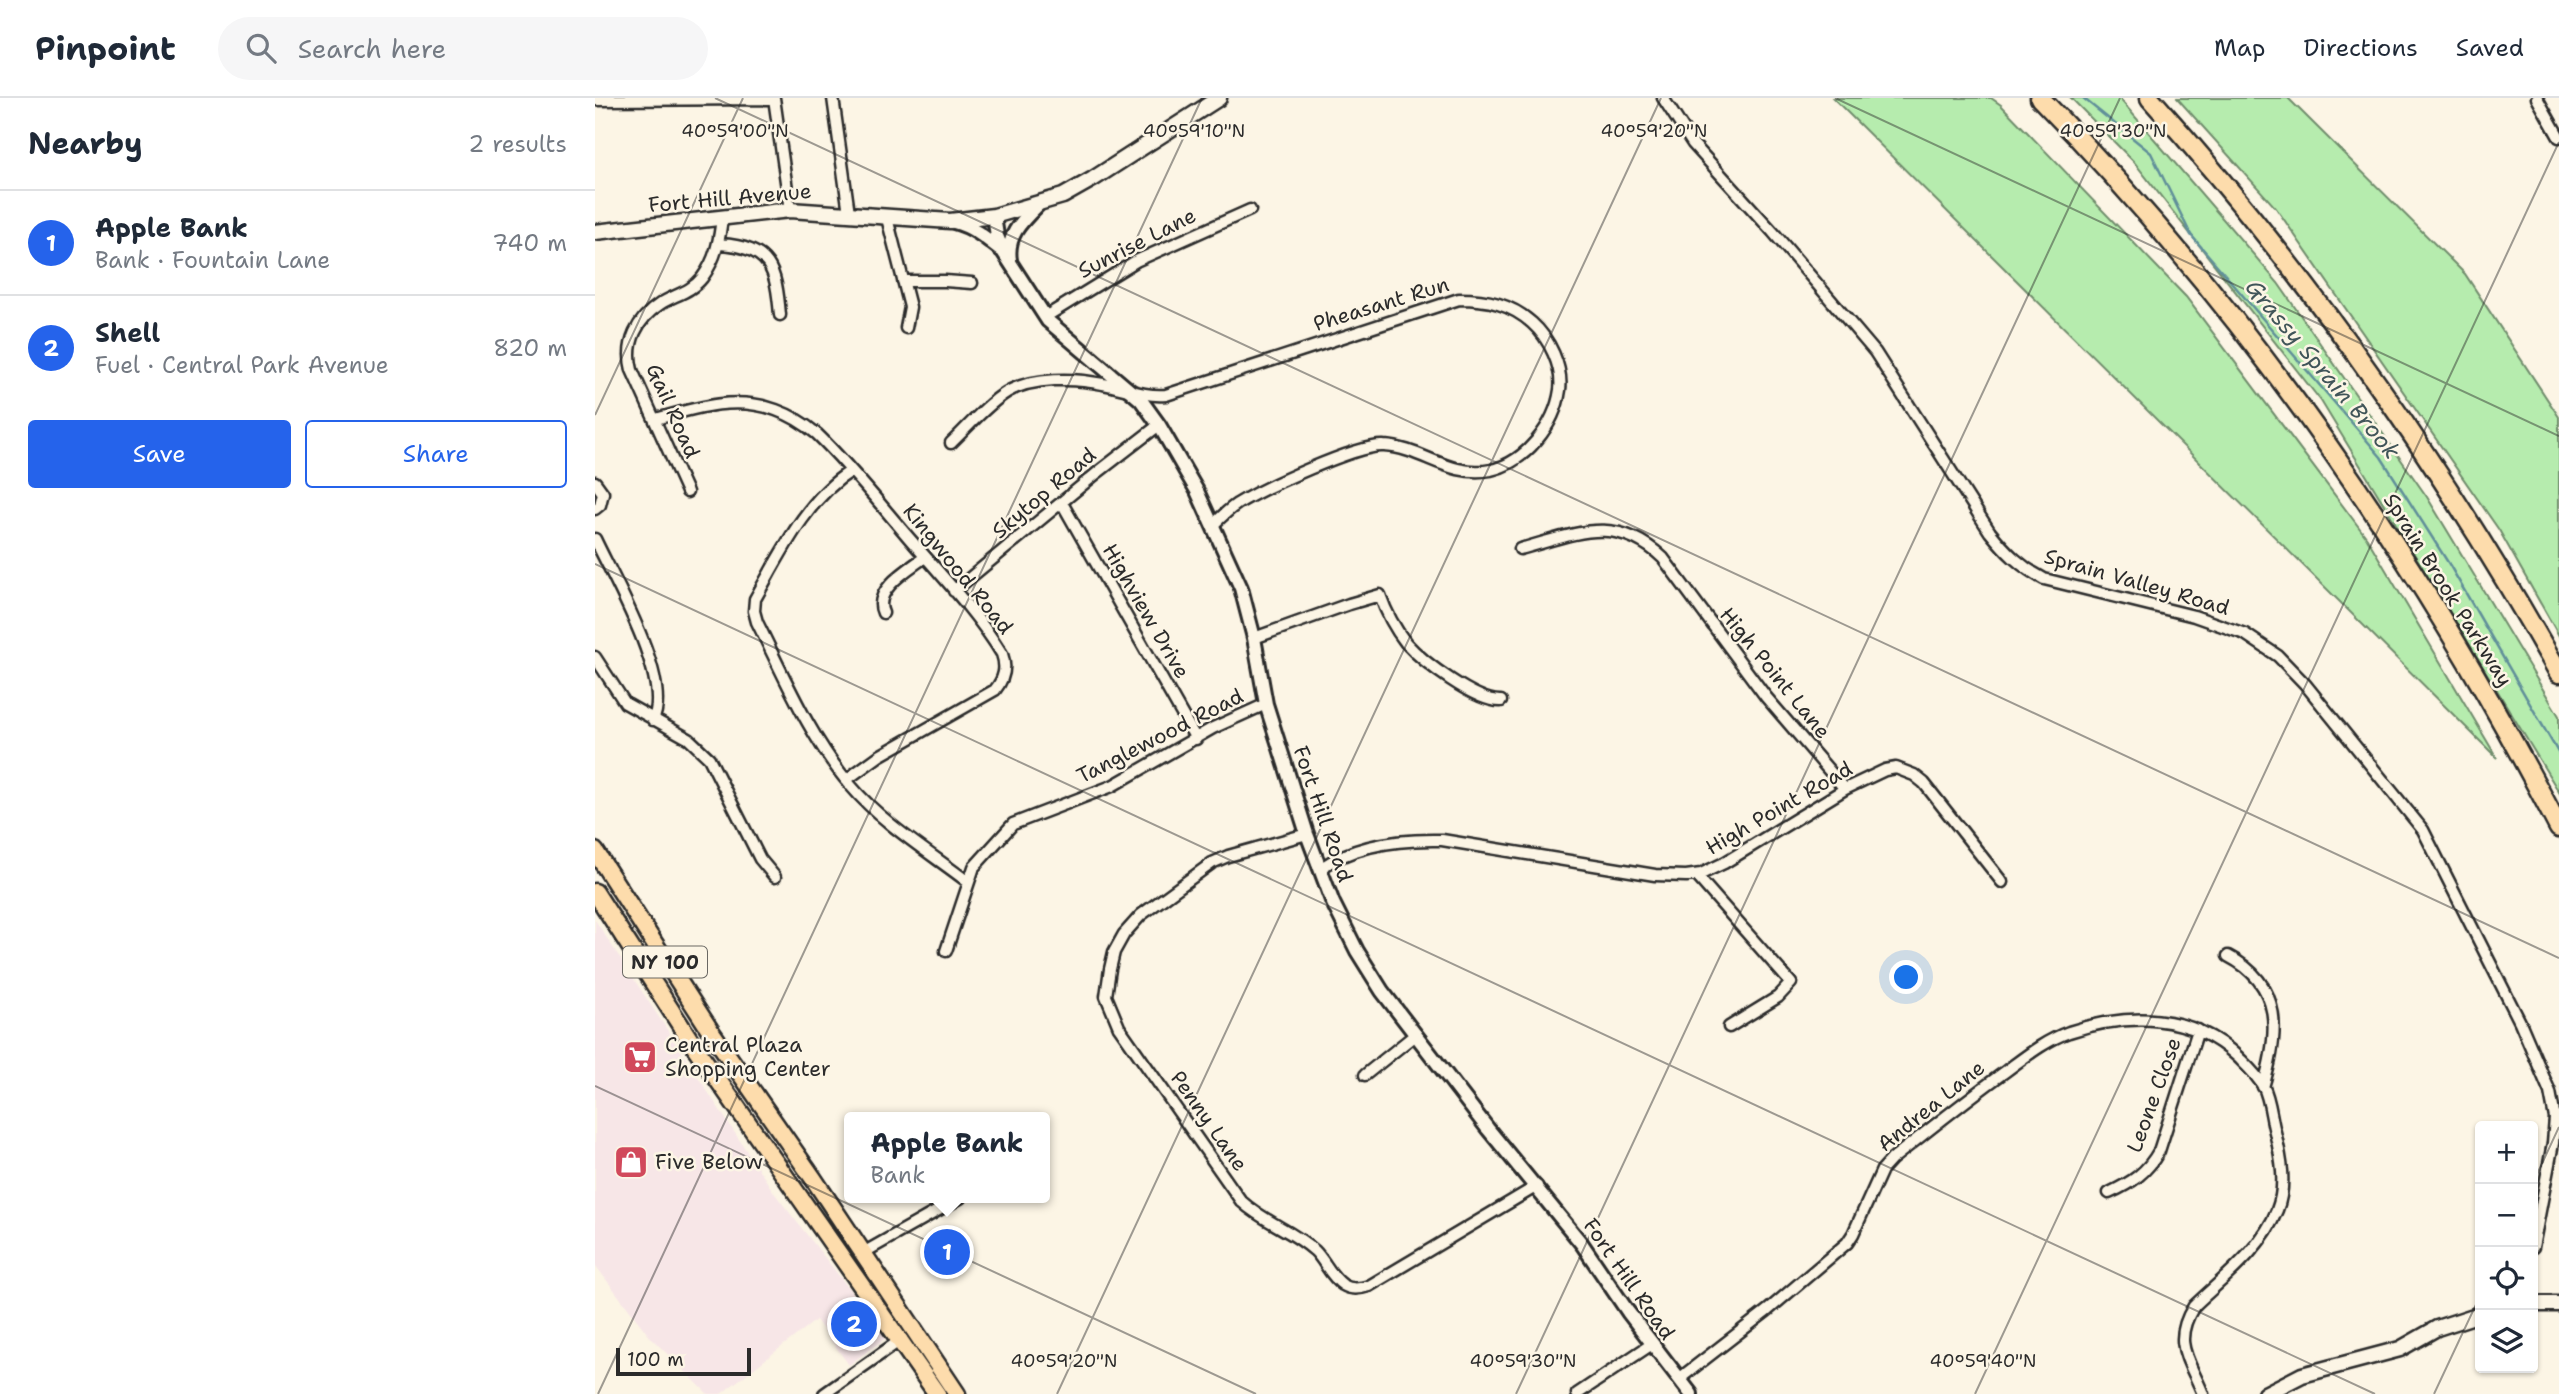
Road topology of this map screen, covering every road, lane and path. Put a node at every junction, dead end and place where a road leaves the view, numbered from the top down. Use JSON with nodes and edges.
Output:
{"nodes":[{"id":1,"x":833,"y":98,"type":"edge"},
{"id":2,"x":1219,"y":98,"type":"edge"},
{"id":3,"x":1663,"y":98,"type":"edge"},
{"id":4,"x":2040,"y":98,"type":"edge"},
{"id":5,"x":2150,"y":98,"type":"edge"},
{"id":6,"x":2537,"y":98,"type":"edge"},
{"id":7,"x":774,"y":99,"type":"edge"},
{"id":8,"x":595,"y":100,"type":"edge"},
{"id":9,"x":2559,"y":137,"type":"edge"},
{"id":10,"x":1039,"y":204,"type":"junction"},
{"id":11,"x":790,"y":210,"type":"junction"},
{"id":12,"x":1250,"y":210,"type":"dead end"},
{"id":13,"x":849,"y":213,"type":"junction"},
{"id":14,"x":722,"y":216,"type":"junction"},
{"id":15,"x":994,"y":216,"type":"junction"},
{"id":16,"x":887,"y":218,"type":"junction"},
{"id":17,"x":950,"y":221,"type":"junction"},
{"id":18,"x":595,"y":232,"type":"edge"},
{"id":19,"x":720,"y":244,"type":"junction"},
{"id":20,"x":1007,"y":257,"type":"junction"},
{"id":21,"x":903,"y":281,"type":"junction"},
{"id":22,"x":972,"y":283,"type":"dead end"},
{"id":23,"x":780,"y":315,"type":"dead end"},
{"id":24,"x":1045,"y":317,"type":"junction"},
{"id":25,"x":905,"y":328,"type":"dead end"},
{"id":26,"x":1133,"y":392,"type":"junction"},
{"id":27,"x":656,"y":419,"type":"junction"},
{"id":28,"x":1159,"y":425,"type":"junction"},
{"id":29,"x":951,"y":443,"type":"dead end"},
{"id":30,"x":851,"y":471,"type":"junction"},
{"id":31,"x":595,"y":482,"type":"edge"},
{"id":32,"x":687,"y":492,"type":"dead end"},
{"id":33,"x":1062,"y":503,"type":"junction"},
{"id":34,"x":595,"y":509,"type":"edge"},
{"id":35,"x":1213,"y":525,"type":"junction"},
{"id":36,"x":595,"y":539,"type":"edge"},
{"id":37,"x":1520,"y":549,"type":"dead end"},
{"id":38,"x":925,"y":557,"type":"junction"},
{"id":39,"x":954,"y":592,"type":"junction"},
{"id":40,"x":883,"y":613,"type":"dead end"},
{"id":41,"x":1255,"y":638,"type":"junction"},
{"id":42,"x":595,"y":657,"type":"edge"},
{"id":43,"x":2559,"y":673,"type":"edge"},
{"id":44,"x":1501,"y":701,"type":"dead end"},
{"id":45,"x":1266,"y":704,"type":"junction"},
{"id":46,"x":653,"y":720,"type":"junction"},
{"id":47,"x":1196,"y":739,"type":"junction"},
{"id":48,"x":846,"y":780,"type":"junction"},
{"id":49,"x":1845,"y":789,"type":"junction"},
{"id":50,"x":2559,"y":828,"type":"edge"},
{"id":51,"x":1307,"y":834,"type":"junction"},
{"id":52,"x":595,"y":851,"type":"edge"},
{"id":53,"x":1321,"y":868,"type":"junction"},
{"id":54,"x":1696,"y":875,"type":"junction"},
{"id":55,"x":775,"y":877,"type":"dead end"},
{"id":56,"x":614,"y":881,"type":"junction"},
{"id":57,"x":968,"y":882,"type":"junction"},
{"id":58,"x":2002,"y":882,"type":"dead end"},
{"id":59,"x":595,"y":892,"type":"edge"},
{"id":60,"x":946,"y":951,"type":"dead end"},
{"id":61,"x":2228,"y":956,"type":"dead end"},
{"id":62,"x":1729,"y":1027,"type":"dead end"},
{"id":63,"x":2198,"y":1030,"type":"junction"},
{"id":64,"x":1416,"y":1034,"type":"junction"},
{"id":65,"x":717,"y":1041,"type":"junction"},
{"id":66,"x":700,"y":1054,"type":"junction"},
{"id":67,"x":1365,"y":1075,"type":"dead end"},
{"id":68,"x":2263,"y":1087,"type":"junction"},
{"id":69,"x":1537,"y":1186,"type":"junction"},
{"id":70,"x":2109,"y":1193,"type":"dead end"},
{"id":71,"x":951,"y":1203,"type":"edge"},
{"id":72,"x":2538,"y":1221,"type":"edge"},
{"id":73,"x":863,"y":1253,"type":"junction"},
{"id":74,"x":2538,"y":1304,"type":"edge"},
{"id":75,"x":2559,"y":1304,"type":"edge"},
{"id":76,"x":2475,"y":1316,"type":"edge"},
{"id":77,"x":908,"y":1336,"type":"junction"},
{"id":78,"x":1652,"y":1344,"type":"junction"},
{"id":79,"x":1679,"y":1379,"type":"junction"},
{"id":80,"x":824,"y":1394,"type":"edge"},
{"id":81,"x":937,"y":1394,"type":"edge"},
{"id":82,"x":957,"y":1394,"type":"edge"},
{"id":83,"x":1577,"y":1394,"type":"edge"},
{"id":84,"x":1691,"y":1394,"type":"edge"},
{"id":85,"x":2203,"y":1394,"type":"edge"},
{"id":86,"x":2265,"y":1394,"type":"edge"}],
"edges":[{"from":1,"to":13,"type":"street"},
{"from":2,"to":10,"type":"main road","name":"Fort Hill Avenue"},
{"from":3,"to":72,"type":"street","name":"Sprain Valley Road"},
{"from":4,"to":50,"type":"highway","name":"Sprain Brook Parkway"},
{"from":5,"to":43,"type":"highway"},
{"from":6,"to":9,"type":"street"},
{"from":7,"to":8,"type":"street"},
{"from":7,"to":11,"type":"street"},
{"from":10,"to":15,"type":"main road","name":"Fort Hill Avenue"},
{"from":10,"to":20,"type":"street"},
{"from":11,"to":13,"type":"main road","name":"Fort Hill Avenue"},
{"from":11,"to":14,"type":"main road","name":"Fort Hill Avenue"},
{"from":12,"to":24,"type":"street","name":"Sunrise Lane"},
{"from":13,"to":16,"type":"main road","name":"Fort Hill Avenue"},
{"from":14,"to":18,"type":"main road","name":"Fort Hill Avenue"},
{"from":14,"to":19,"type":"street","name":"Gail Road"},
{"from":15,"to":17,"type":"main road","name":"Fort Hill Avenue"},
{"from":15,"to":20,"type":"street","name":"Fort Hill Road"},
{"from":16,"to":17,"type":"main road","name":"Fort Hill Avenue"},
{"from":16,"to":21,"type":"street"},
{"from":17,"to":20,"type":"street"},
{"from":19,"to":23,"type":"street"},
{"from":19,"to":27,"type":"street","name":"Gail Road"},
{"from":20,"to":24,"type":"street","name":"Fort Hill Road"},
{"from":21,"to":22,"type":"street"},
{"from":21,"to":25,"type":"street"},
{"from":24,"to":26,"type":"street","name":"Fort Hill Road"},
{"from":26,"to":28,"type":"street","name":"Fort Hill Road"},
{"from":26,"to":29,"type":"street","name":"Pheasant Run"},
{"from":26,"to":35,"type":"street","name":"Pheasant Run"},
{"from":27,"to":30,"type":"street","name":"Kingwood Road"},
{"from":27,"to":32,"type":"street","name":"Gail Road"},
{"from":28,"to":33,"type":"street","name":"Skytop Road"},
{"from":28,"to":35,"type":"street","name":"Fort Hill Road"},
{"from":30,"to":38,"type":"street","name":"Kingwood Road"},
{"from":30,"to":48,"type":"street"},
{"from":31,"to":34,"type":"street"},
{"from":33,"to":39,"type":"street","name":"Skytop Road"},
{"from":33,"to":47,"type":"street","name":"Highview Drive"},
{"from":35,"to":41,"type":"street","name":"Fort Hill Road"},
{"from":36,"to":46,"type":"street"},
{"from":37,"to":49,"type":"street","name":"High Point Lane"},
{"from":38,"to":39,"type":"street","name":"Kingwood Road"},
{"from":38,"to":40,"type":"street"},
{"from":39,"to":48,"type":"street","name":"Kingwood Road"},
{"from":41,"to":44,"type":"street"},
{"from":41,"to":45,"type":"street","name":"Fort Hill Road"},
{"from":42,"to":46,"type":"street"},
{"from":45,"to":47,"type":"street","name":"Tanglewood Road"},
{"from":45,"to":51,"type":"street","name":"Fort Hill Road"},
{"from":46,"to":55,"type":"street"},
{"from":47,"to":57,"type":"street","name":"Tanglewood Road"},
{"from":48,"to":57,"type":"street"},
{"from":49,"to":54,"type":"street","name":"High Point Road"},
{"from":49,"to":58,"type":"street","name":"High Point Road"},
{"from":51,"to":53,"type":"street","name":"Fort Hill Road"},
{"from":51,"to":69,"type":"street","name":"Penny Lane"},
{"from":52,"to":56,"type":"main road","number":"NY 100"},
{"from":53,"to":54,"type":"street","name":"High Point Road"},
{"from":53,"to":64,"type":"street","name":"Fort Hill Road"},
{"from":54,"to":62,"type":"street"},
{"from":56,"to":59,"type":"street"},
{"from":56,"to":65,"type":"main road","number":"NY 100"},
{"from":57,"to":60,"type":"street","name":"Tanglewood Road"},
{"from":59,"to":66,"type":"main road","number":"NY 100"},
{"from":61,"to":68,"type":"street"},
{"from":63,"to":68,"type":"street","name":"Andrea Lane"},
{"from":63,"to":70,"type":"street","name":"Leone Close"},
{"from":63,"to":79,"type":"street","name":"Andrea Lane"},
{"from":64,"to":67,"type":"street"},
{"from":64,"to":69,"type":"street","name":"Fort Hill Road"},
{"from":65,"to":66,"type":"street"},
{"from":65,"to":73,"type":"main road","number":"NY 100"},
{"from":66,"to":77,"type":"main road","number":"NY 100"},
{"from":68,"to":85,"type":"street"},
{"from":69,"to":78,"type":"street","name":"Fort Hill Road"},
{"from":71,"to":73,"type":"street"},
{"from":73,"to":77,"type":"main road","number":"NY 100"},
{"from":74,"to":75,"type":"main road"},
{"from":76,"to":86,"type":"main road"},
{"from":77,"to":80,"type":"street"},
{"from":77,"to":81,"type":"main road","number":"NY 100"},
{"from":77,"to":82,"type":"main road","number":"NY 100"},
{"from":78,"to":79,"type":"street","name":"Fort Hill Road"},
{"from":78,"to":83,"type":"street"},
{"from":79,"to":84,"type":"street","name":"Fort Hill Road"}]}
